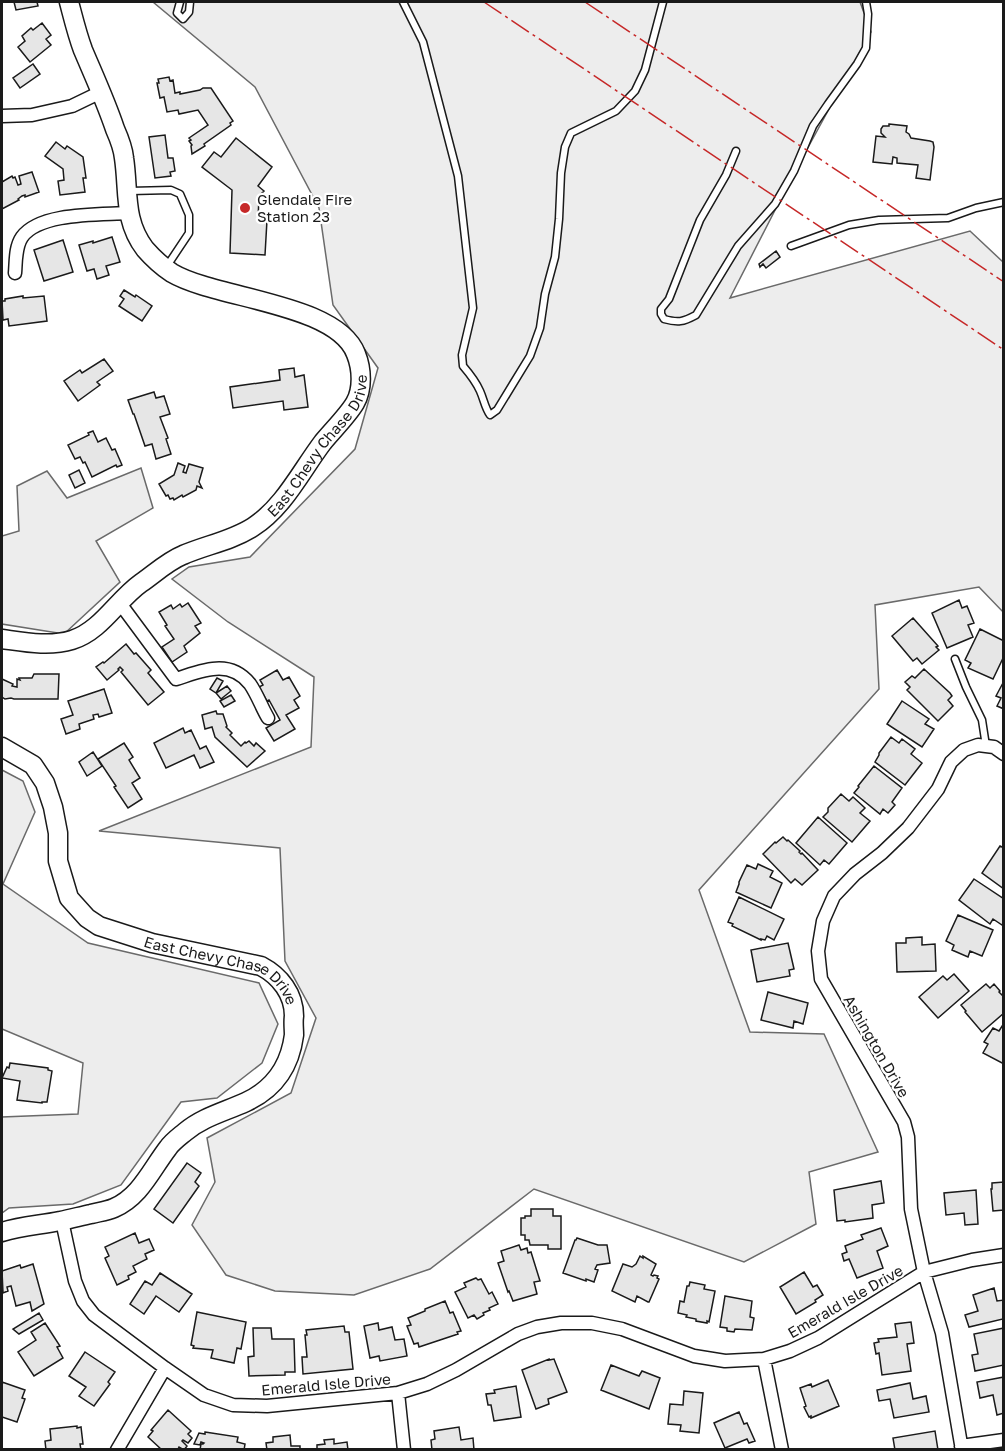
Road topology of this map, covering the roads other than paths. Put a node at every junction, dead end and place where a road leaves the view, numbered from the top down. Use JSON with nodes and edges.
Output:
{"nodes":[{"id":1,"x":69,"y":2,"type":"edge"},
{"id":2,"x":180,"y":2,"type":"edge"},
{"id":3,"x":190,"y":2,"type":"edge"},
{"id":4,"x":403,"y":2,"type":"edge"},
{"id":5,"x":663,"y":2,"type":"edge"},
{"id":6,"x":866,"y":2,"type":"edge"},
{"id":7,"x":101,"y":92,"type":"junction"},
{"id":8,"x":2,"y":116,"type":"edge"},
{"id":9,"x":736,"y":151,"type":"dead end"},
{"id":10,"x":127,"y":191,"type":"junction"},
{"id":11,"x":1004,"y":202,"type":"edge"},
{"id":12,"x":128,"y":213,"type":"junction"},
{"id":13,"x":791,"y":246,"type":"dead end"},
{"id":14,"x":166,"y":268,"type":"junction"},
{"id":15,"x":15,"y":273,"type":"dead end"},
{"id":16,"x":119,"y":602,"type":"junction"},
{"id":17,"x":2,"y":639,"type":"edge"},
{"id":18,"x":956,"y":658,"type":"dead end"},
{"id":19,"x":268,"y":718,"type":"dead end"},
{"id":20,"x":986,"y":746,"type":"junction"},
{"id":21,"x":2,"y":747,"type":"edge"},
{"id":22,"x":1004,"y":754,"type":"edge"},
{"id":23,"x":62,"y":1221,"type":"junction"},
{"id":24,"x":2,"y":1232,"type":"edge"},
{"id":25,"x":1004,"y":1256,"type":"edge"},
{"id":26,"x":924,"y":1272,"type":"junction"},
{"id":27,"x":764,"y":1359,"type":"junction"},
{"id":28,"x":165,"y":1368,"type":"junction"},
{"id":29,"x":398,"y":1393,"type":"junction"},
{"id":30,"x":1004,"y":1440,"type":"edge"},
{"id":31,"x":962,"y":1448,"type":"edge"},
{"id":32,"x":117,"y":1449,"type":"edge"},
{"id":33,"x":404,"y":1449,"type":"edge"},
{"id":34,"x":782,"y":1449,"type":"edge"}],
"edges":[{"from":1,"to":7,"type":"main road","name":"East Chevy Chase Drive"},
{"from":2,"to":3,"type":"lane"},
{"from":4,"to":5,"type":"lane"},
{"from":6,"to":9,"type":"lane"},
{"from":7,"to":8,"type":"street"},
{"from":7,"to":10,"type":"main road","name":"East Chevy Chase Drive"},
{"from":10,"to":12,"type":"main road","name":"East Chevy Chase Drive"},
{"from":10,"to":14,"type":"lane"},
{"from":11,"to":13,"type":"lane"},
{"from":12,"to":14,"type":"main road","name":"East Chevy Chase Drive"},
{"from":12,"to":15,"type":"street"},
{"from":14,"to":16,"type":"main road","name":"East Chevy Chase Drive"},
{"from":16,"to":17,"type":"main road","name":"East Chevy Chase Drive"},
{"from":16,"to":19,"type":"street"},
{"from":18,"to":20,"type":"lane"},
{"from":20,"to":22,"type":"street"},
{"from":20,"to":26,"type":"street","name":"Ashington Drive"},
{"from":21,"to":23,"type":"main road","name":"East Chevy Chase Drive"},
{"from":23,"to":24,"type":"main road","name":"East Chevy Chase Drive"},
{"from":23,"to":28,"type":"street","name":"Emerald Isle Drive"},
{"from":25,"to":26,"type":"street","name":"Emerald Isle Drive"},
{"from":26,"to":27,"type":"street","name":"Emerald Isle Drive"},
{"from":26,"to":31,"type":"street","name":"Ashington Drive"},
{"from":27,"to":29,"type":"street","name":"Emerald Isle Drive"},
{"from":27,"to":34,"type":"street"},
{"from":28,"to":29,"type":"street","name":"Emerald Isle Drive"},
{"from":28,"to":32,"type":"street"},
{"from":29,"to":33,"type":"street"},
{"from":30,"to":31,"type":"street"}]}
